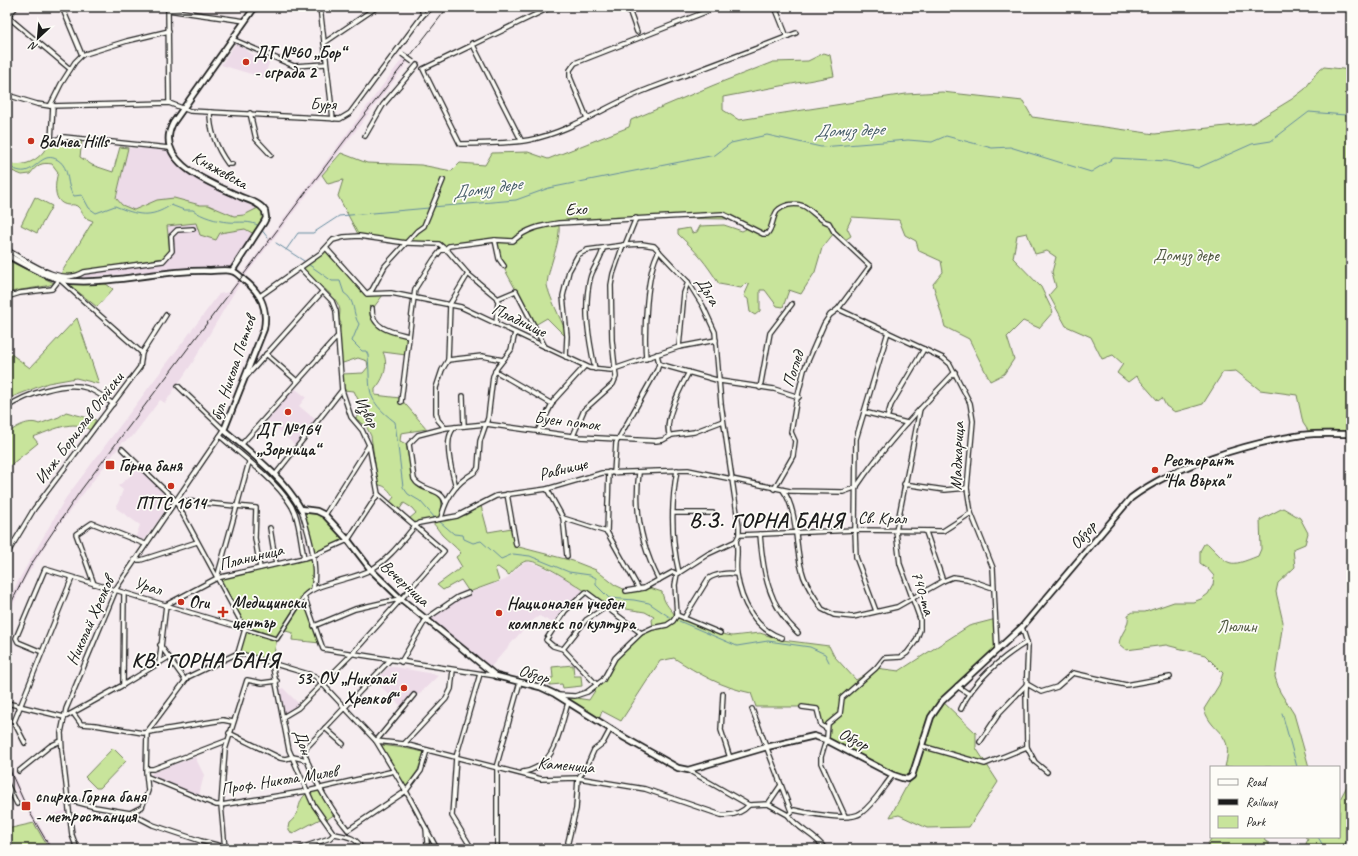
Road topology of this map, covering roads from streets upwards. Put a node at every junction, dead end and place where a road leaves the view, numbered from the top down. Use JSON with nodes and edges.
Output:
{"nodes":[{"id":1,"x":16,"y":7,"type":"edge"},
{"id":2,"x":62,"y":7,"type":"edge"},
{"id":3,"x":255,"y":7,"type":"edge"},
{"id":4,"x":320,"y":7,"type":"edge"},
{"id":5,"x":377,"y":7,"type":"edge"},
{"id":6,"x":421,"y":7,"type":"edge"},
{"id":7,"x":433,"y":7,"type":"edge"},
{"id":8,"x":551,"y":7,"type":"edge"},
{"id":9,"x":628,"y":7,"type":"edge"},
{"id":10,"x":718,"y":7,"type":"edge"},
{"id":11,"x":775,"y":7,"type":"edge"},
{"id":12,"x":168,"y":8,"type":"edge"},
{"id":13,"x":9,"y":11,"type":"edge"},
{"id":14,"x":423,"y":15,"type":"junction"},
{"id":15,"x":7,"y":17,"type":"edge"},
{"id":16,"x":245,"y":22,"type":"junction"},
{"id":17,"x":169,"y":31,"type":"junction"},
{"id":18,"x":637,"y":32,"type":"dead end"},
{"id":19,"x":796,"y":33,"type":"dead end"},
{"id":20,"x":787,"y":36,"type":"junction"},
{"id":21,"x":232,"y":39,"type":"junction"},
{"id":22,"x":324,"y":43,"type":"junction"},
{"id":23,"x":472,"y":43,"type":"junction"},
{"id":24,"x":396,"y":52,"type":"junction"},
{"id":25,"x":82,"y":56,"type":"junction"},
{"id":26,"x":326,"y":64,"type":"junction"},
{"id":27,"x":417,"y":65,"type":"junction"},
{"id":28,"x":70,"y":69,"type":"junction"},
{"id":29,"x":423,"y":69,"type":"junction"},
{"id":30,"x":7,"y":95,"type":"edge"},
{"id":31,"x":169,"y":103,"type":"junction"},
{"id":32,"x":51,"y":105,"type":"junction"},
{"id":33,"x":184,"y":108,"type":"junction"},
{"id":34,"x":210,"y":112,"type":"junction"},
{"id":35,"x":250,"y":114,"type":"junction"},
{"id":36,"x":587,"y":118,"type":"junction"},
{"id":37,"x":333,"y":119,"type":"junction"},
{"id":38,"x":365,"y":136,"type":"dead end"},
{"id":39,"x":521,"y":140,"type":"junction"},
{"id":40,"x":169,"y":148,"type":"junction"},
{"id":41,"x":271,"y":155,"type":"dead end"},
{"id":42,"x":232,"y":164,"type":"dead end"},
{"id":43,"x":443,"y":180,"type":"dead end"},
{"id":44,"x":636,"y":218,"type":"junction"},
{"id":45,"x":193,"y":229,"type":"dead end"},
{"id":46,"x":495,"y":240,"type":"junction"},
{"id":47,"x":406,"y":243,"type":"junction"},
{"id":48,"x":624,"y":245,"type":"junction"},
{"id":49,"x":326,"y":248,"type":"junction"},
{"id":50,"x":603,"y":248,"type":"junction"},
{"id":51,"x":445,"y":249,"type":"junction"},
{"id":52,"x":7,"y":250,"type":"edge"},
{"id":53,"x":659,"y":251,"type":"junction"},
{"id":54,"x":7,"y":255,"type":"edge"},
{"id":55,"x":504,"y":266,"type":"dead end"},
{"id":56,"x":300,"y":268,"type":"junction"},
{"id":57,"x":868,"y":269,"type":"joint"},
{"id":58,"x":232,"y":271,"type":"junction"},
{"id":59,"x":468,"y":274,"type":"junction"},
{"id":60,"x":59,"y":278,"type":"junction"},
{"id":61,"x":688,"y":282,"type":"junction"},
{"id":62,"x":322,"y":292,"type":"junction"},
{"id":63,"x":366,"y":294,"type":"junction"},
{"id":64,"x":260,"y":296,"type":"junction"},
{"id":65,"x":414,"y":296,"type":"junction"},
{"id":66,"x":7,"y":297,"type":"edge"},
{"id":67,"x":497,"y":299,"type":"junction"},
{"id":68,"x":450,"y":304,"type":"junction"},
{"id":69,"x":792,"y":304,"type":"dead end"},
{"id":70,"x":372,"y":308,"type":"dead end"},
{"id":71,"x":838,"y":309,"type":"junction"},
{"id":72,"x":166,"y":316,"type":"dead end"},
{"id":73,"x":496,"y":324,"type":"junction"},
{"id":74,"x":888,"y":332,"type":"junction"},
{"id":75,"x":515,"y":333,"type":"junction"},
{"id":76,"x":409,"y":336,"type":"junction"},
{"id":77,"x":337,"y":337,"type":"junction"},
{"id":78,"x":716,"y":340,"type":"junction"},
{"id":79,"x":545,"y":347,"type":"junction"},
{"id":80,"x":679,"y":348,"type":"junction"},
{"id":81,"x":924,"y":349,"type":"junction"},
{"id":82,"x":142,"y":353,"type":"junction"},
{"id":83,"x":266,"y":354,"type":"junction"},
{"id":84,"x":657,"y":354,"type":"junction"},
{"id":85,"x":566,"y":358,"type":"junction"},
{"id":86,"x":646,"y":359,"type":"junction"},
{"id":87,"x":448,"y":360,"type":"junction"},
{"id":88,"x":502,"y":360,"type":"junction"},
{"id":89,"x":659,"y":364,"type":"junction"},
{"id":90,"x":585,"y":366,"type":"junction"},
{"id":91,"x":595,"y":369,"type":"junction"},
{"id":92,"x":615,"y":370,"type":"junction"},
{"id":93,"x":495,"y":371,"type":"junction"},
{"id":94,"x":689,"y":372,"type":"junction"},
{"id":95,"x":955,"y":372,"type":"junction"},
{"id":96,"x":244,"y":380,"type":"junction"},
{"id":97,"x":297,"y":381,"type":"junction"},
{"id":98,"x":720,"y":381,"type":"junction"},
{"id":99,"x":178,"y":386,"type":"dead end"},
{"id":100,"x":760,"y":388,"type":"junction"},
{"id":101,"x":342,"y":390,"type":"junction"},
{"id":102,"x":463,"y":396,"type":"dead end"},
{"id":103,"x":798,"y":397,"type":"junction"},
{"id":104,"x":401,"y":402,"type":"dead end"},
{"id":105,"x":113,"y":404,"type":"junction"},
{"id":106,"x":552,"y":404,"type":"junction"},
{"id":107,"x":7,"y":407,"type":"edge"},
{"id":108,"x":920,"y":409,"type":"junction"},
{"id":109,"x":864,"y":412,"type":"junction"},
{"id":110,"x":887,"y":418,"type":"junction"},
{"id":111,"x":723,"y":421,"type":"junction"},
{"id":112,"x":907,"y":423,"type":"junction"},
{"id":113,"x":486,"y":424,"type":"junction"},
{"id":114,"x":464,"y":426,"type":"junction"},
{"id":115,"x":456,"y":427,"type":"junction"},
{"id":116,"x":445,"y":428,"type":"junction"},
{"id":117,"x":224,"y":430,"type":"junction"},
{"id":118,"x":538,"y":431,"type":"junction"},
{"id":119,"x":1351,"y":434,"type":"edge"},
{"id":120,"x":220,"y":436,"type":"junction"},
{"id":121,"x":573,"y":436,"type":"junction"},
{"id":122,"x":670,"y":436,"type":"junction"},
{"id":123,"x":618,"y":439,"type":"junction"},
{"id":124,"x":241,"y":445,"type":"junction"},
{"id":125,"x":369,"y":445,"type":"junction"},
{"id":126,"x":122,"y":449,"type":"dead end"},
{"id":127,"x":249,"y":462,"type":"junction"},
{"id":128,"x":677,"y":470,"type":"junction"},
{"id":129,"x":610,"y":472,"type":"junction"},
{"id":130,"x":614,"y":472,"type":"junction"},
{"id":131,"x":639,"y":473,"type":"junction"},
{"id":132,"x":275,"y":475,"type":"junction"},
{"id":133,"x":733,"y":479,"type":"junction"},
{"id":134,"x":904,"y":484,"type":"junction"},
{"id":135,"x":456,"y":486,"type":"junction"},
{"id":136,"x":857,"y":487,"type":"junction"},
{"id":137,"x":967,"y":488,"type":"junction"},
{"id":138,"x":774,"y":489,"type":"junction"},
{"id":139,"x":547,"y":490,"type":"junction"},
{"id":140,"x":783,"y":490,"type":"junction"},
{"id":141,"x":378,"y":494,"type":"junction"},
{"id":142,"x":507,"y":494,"type":"junction"},
{"id":143,"x":175,"y":500,"type":"junction"},
{"id":144,"x":445,"y":502,"type":"junction"},
{"id":145,"x":237,"y":506,"type":"junction"},
{"id":146,"x":301,"y":509,"type":"junction"},
{"id":147,"x":673,"y":513,"type":"junction"},
{"id":148,"x":713,"y":513,"type":"dead end"},
{"id":149,"x":971,"y":513,"type":"junction"},
{"id":150,"x":325,"y":515,"type":"junction"},
{"id":151,"x":441,"y":518,"type":"junction"},
{"id":152,"x":563,"y":518,"type":"junction"},
{"id":153,"x":415,"y":526,"type":"junction"},
{"id":154,"x":270,"y":528,"type":"dead end"},
{"id":155,"x":854,"y":530,"type":"junction"},
{"id":156,"x":896,"y":531,"type":"junction"},
{"id":157,"x":607,"y":532,"type":"junction"},
{"id":158,"x":795,"y":532,"type":"junction"},
{"id":159,"x":926,"y":532,"type":"junction"},
{"id":160,"x":760,"y":534,"type":"junction"},
{"id":161,"x":739,"y":535,"type":"junction"},
{"id":162,"x":348,"y":540,"type":"junction"},
{"id":163,"x":736,"y":541,"type":"junction"},
{"id":164,"x":197,"y":542,"type":"junction"},
{"id":165,"x":145,"y":544,"type":"junction"},
{"id":166,"x":516,"y":546,"type":"dead end"},
{"id":167,"x":7,"y":554,"type":"edge"},
{"id":168,"x":312,"y":556,"type":"junction"},
{"id":169,"x":567,"y":556,"type":"dead end"},
{"id":170,"x":304,"y":558,"type":"junction"},
{"id":171,"x":134,"y":560,"type":"junction"},
{"id":172,"x":276,"y":564,"type":"junction"},
{"id":173,"x":260,"y":568,"type":"junction"},
{"id":174,"x":371,"y":570,"type":"junction"},
{"id":175,"x":678,"y":574,"type":"junction"},
{"id":176,"x":736,"y":574,"type":"junction"},
{"id":177,"x":72,"y":578,"type":"junction"},
{"id":178,"x":217,"y":578,"type":"junction"},
{"id":179,"x":659,"y":580,"type":"junction"},
{"id":180,"x":943,"y":581,"type":"junction"},
{"id":181,"x":94,"y":584,"type":"junction"},
{"id":182,"x":993,"y":588,"type":"junction"},
{"id":183,"x":313,"y":589,"type":"junction"},
{"id":184,"x":639,"y":589,"type":"junction"},
{"id":185,"x":114,"y":590,"type":"junction"},
{"id":186,"x":626,"y":591,"type":"dead end"},
{"id":187,"x":124,"y":593,"type":"junction"},
{"id":188,"x":468,"y":593,"type":"dead end"},
{"id":189,"x":304,"y":596,"type":"junction"},
{"id":190,"x":912,"y":597,"type":"junction"},
{"id":191,"x":400,"y":598,"type":"junction"},
{"id":192,"x":166,"y":605,"type":"junction"},
{"id":193,"x":606,"y":607,"type":"junction"},
{"id":194,"x":876,"y":611,"type":"junction"},
{"id":195,"x":677,"y":615,"type":"junction"},
{"id":196,"x":684,"y":618,"type":"junction"},
{"id":197,"x":426,"y":619,"type":"junction"},
{"id":198,"x":314,"y":626,"type":"junction"},
{"id":199,"x":1022,"y":627,"type":"junction"},
{"id":200,"x":245,"y":629,"type":"junction"},
{"id":201,"x":641,"y":633,"type":"junction"},
{"id":202,"x":720,"y":633,"type":"dead end"},
{"id":203,"x":798,"y":633,"type":"dead end"},
{"id":204,"x":782,"y":638,"type":"dead end"},
{"id":205,"x":1027,"y":642,"type":"junction"},
{"id":206,"x":160,"y":645,"type":"junction"},
{"id":207,"x":563,"y":649,"type":"junction"},
{"id":208,"x":997,"y":650,"type":"junction"},
{"id":209,"x":42,"y":652,"type":"junction"},
{"id":210,"x":238,"y":653,"type":"junction"},
{"id":211,"x":352,"y":654,"type":"junction"},
{"id":212,"x":169,"y":657,"type":"junction"},
{"id":213,"x":390,"y":660,"type":"junction"},
{"id":214,"x":401,"y":662,"type":"junction"},
{"id":215,"x":272,"y":663,"type":"junction"},
{"id":216,"x":159,"y":664,"type":"junction"},
{"id":217,"x":453,"y":670,"type":"junction"},
{"id":218,"x":480,"y":674,"type":"junction"},
{"id":219,"x":496,"y":676,"type":"junction"},
{"id":220,"x":1170,"y":677,"type":"dead end"},
{"id":221,"x":185,"y":680,"type":"junction"},
{"id":222,"x":276,"y":681,"type":"junction"},
{"id":223,"x":520,"y":682,"type":"junction"},
{"id":224,"x":322,"y":684,"type":"junction"},
{"id":225,"x":1027,"y":684,"type":"junction"},
{"id":226,"x":597,"y":685,"type":"junction"},
{"id":227,"x":124,"y":686,"type":"junction"},
{"id":228,"x":957,"y":686,"type":"junction"},
{"id":229,"x":555,"y":694,"type":"junction"},
{"id":230,"x":723,"y":694,"type":"dead end"},
{"id":231,"x":969,"y":694,"type":"junction"},
{"id":232,"x":414,"y":695,"type":"dead end"},
{"id":233,"x":7,"y":703,"type":"edge"},
{"id":234,"x":568,"y":703,"type":"junction"},
{"id":235,"x":21,"y":705,"type":"junction"},
{"id":236,"x":345,"y":707,"type":"junction"},
{"id":237,"x":802,"y":707,"type":"dead end"},
{"id":238,"x":752,"y":709,"type":"dead end"},
{"id":239,"x":961,"y":710,"type":"dead end"},
{"id":240,"x":73,"y":713,"type":"junction"},
{"id":241,"x":64,"y":717,"type":"junction"},
{"id":242,"x":284,"y":717,"type":"junction"},
{"id":243,"x":233,"y":722,"type":"junction"},
{"id":244,"x":325,"y":728,"type":"junction"},
{"id":245,"x":827,"y":729,"type":"junction"},
{"id":246,"x":610,"y":730,"type":"junction"},
{"id":247,"x":147,"y":732,"type":"junction"},
{"id":248,"x":229,"y":733,"type":"junction"},
{"id":249,"x":826,"y":740,"type":"junction"},
{"id":250,"x":61,"y":741,"type":"junction"},
{"id":251,"x":226,"y":741,"type":"junction"},
{"id":252,"x":376,"y":741,"type":"junction"},
{"id":253,"x":980,"y":742,"type":"dead end"},
{"id":254,"x":25,"y":743,"type":"dead end"},
{"id":255,"x":344,"y":744,"type":"dead end"},
{"id":256,"x":404,"y":744,"type":"junction"},
{"id":257,"x":922,"y":746,"type":"junction"},
{"id":258,"x":767,"y":747,"type":"junction"},
{"id":259,"x":1027,"y":747,"type":"junction"},
{"id":260,"x":427,"y":750,"type":"junction"},
{"id":261,"x":293,"y":757,"type":"junction"},
{"id":262,"x":456,"y":757,"type":"junction"},
{"id":263,"x":730,"y":758,"type":"junction"},
{"id":264,"x":307,"y":760,"type":"junction"},
{"id":265,"x":496,"y":767,"type":"junction"},
{"id":266,"x":147,"y":770,"type":"junction"},
{"id":267,"x":688,"y":770,"type":"junction"},
{"id":268,"x":19,"y":771,"type":"dead end"},
{"id":269,"x":394,"y":771,"type":"junction"},
{"id":270,"x":520,"y":772,"type":"junction"},
{"id":271,"x":1047,"y":772,"type":"dead end"},
{"id":272,"x":893,"y":775,"type":"junction"},
{"id":273,"x":148,"y":777,"type":"junction"},
{"id":274,"x":578,"y":778,"type":"junction"},
{"id":275,"x":7,"y":784,"type":"edge"},
{"id":276,"x":781,"y":785,"type":"junction"},
{"id":277,"x":320,"y":788,"type":"junction"},
{"id":278,"x":308,"y":791,"type":"junction"},
{"id":279,"x":406,"y":791,"type":"junction"},
{"id":280,"x":69,"y":800,"type":"junction"},
{"id":281,"x":17,"y":804,"type":"dead end"},
{"id":282,"x":768,"y":804,"type":"junction"},
{"id":283,"x":221,"y":805,"type":"junction"},
{"id":284,"x":749,"y":805,"type":"junction"},
{"id":285,"x":791,"y":811,"type":"junction"},
{"id":286,"x":130,"y":813,"type":"junction"},
{"id":287,"x":788,"y":815,"type":"junction"},
{"id":288,"x":845,"y":816,"type":"junction"},
{"id":289,"x":426,"y":827,"type":"junction"},
{"id":290,"x":334,"y":834,"type":"junction"},
{"id":291,"x":568,"y":842,"type":"dead end"},
{"id":292,"x":225,"y":848,"type":"edge"},
{"id":293,"x":305,"y":848,"type":"edge"},
{"id":294,"x":77,"y":849,"type":"edge"},
{"id":295,"x":244,"y":849,"type":"edge"},
{"id":296,"x":298,"y":849,"type":"edge"},
{"id":297,"x":361,"y":849,"type":"edge"},
{"id":298,"x":424,"y":849,"type":"edge"},
{"id":299,"x":437,"y":849,"type":"edge"},
{"id":300,"x":472,"y":849,"type":"edge"},
{"id":301,"x":497,"y":849,"type":"edge"},
{"id":302,"x":825,"y":849,"type":"edge"}],
"edges":[{"from":1,"to":13,"type":"street"},
{"from":2,"to":25,"type":"street"},
{"from":3,"to":16,"type":"street","name":"Княжевска"},
{"from":4,"to":22,"type":"street"},
{"from":5,"to":22,"type":"street"},
{"from":6,"to":14,"type":"street"},
{"from":7,"to":14,"type":"street","name":"Буря"},
{"from":8,"to":23,"type":"street"},
{"from":9,"to":18,"type":"street"},
{"from":10,"to":36,"type":"street"},
{"from":11,"to":20,"type":"street"},
{"from":12,"to":16,"type":"street"},
{"from":12,"to":17,"type":"street"},
{"from":13,"to":15,"type":"street"},
{"from":14,"to":24,"type":"street","name":"Буря"},
{"from":15,"to":28,"type":"street"},
{"from":16,"to":21,"type":"street","name":"Княжевска"},
{"from":17,"to":25,"type":"street"},
{"from":17,"to":31,"type":"street"},
{"from":19,"to":20,"type":"street"},
{"from":20,"to":36,"type":"street"},
{"from":21,"to":26,"type":"street"},
{"from":21,"to":33,"type":"street","name":"Княжевска"},
{"from":22,"to":26,"type":"street"},
{"from":23,"to":29,"type":"street"},
{"from":23,"to":39,"type":"street"},
{"from":24,"to":27,"type":"street","bridge":true},
{"from":24,"to":37,"type":"street","name":"Буря"},
{"from":25,"to":28,"type":"street"},
{"from":26,"to":37,"type":"street"},
{"from":27,"to":29,"type":"street"},
{"from":27,"to":38,"type":"street"},
{"from":28,"to":32,"type":"street"},
{"from":29,"to":39,"type":"street"},
{"from":30,"to":32,"type":"street","name":"Буря"},
{"from":31,"to":32,"type":"street","name":"Буря"},
{"from":31,"to":33,"type":"street","name":"Буря"},
{"from":32,"to":40,"type":"street"},
{"from":33,"to":34,"type":"street","name":"Буря"},
{"from":33,"to":40,"type":"street","name":"Княжевска"},
{"from":34,"to":35,"type":"street","name":"Буря"},
{"from":34,"to":42,"type":"street"},
{"from":35,"to":37,"type":"street","name":"Буря"},
{"from":35,"to":41,"type":"street"},
{"from":36,"to":39,"type":"street"},
{"from":40,"to":58,"type":"street","name":"Княжевска"},
{"from":43,"to":47,"type":"street"},
{"from":44,"to":46,"type":"street","name":"Ехо"},
{"from":44,"to":48,"type":"street"},
{"from":44,"to":57,"type":"street","name":"Ехо"},
{"from":45,"to":60,"type":"street"},
{"from":46,"to":51,"type":"street","name":"Ехо"},
{"from":46,"to":55,"type":"street"},
{"from":47,"to":49,"type":"street"},
{"from":47,"to":51,"type":"street"},
{"from":47,"to":63,"type":"street"},
{"from":48,"to":50,"type":"street","name":"Дъга"},
{"from":48,"to":53,"type":"street","name":"Дъга"},
{"from":48,"to":92,"type":"street"},
{"from":49,"to":56,"type":"street"},
{"from":49,"to":63,"type":"street"},
{"from":50,"to":85,"type":"street","name":"Дъга"},
{"from":50,"to":91,"type":"street"},
{"from":51,"to":59,"type":"street"},
{"from":51,"to":65,"type":"street"},
{"from":52,"to":60,"type":"street"},
{"from":53,"to":61,"type":"street","name":"Дъга"},
{"from":53,"to":86,"type":"street"},
{"from":54,"to":60,"type":"street"},
{"from":56,"to":62,"type":"street","name":"Извор"},
{"from":56,"to":64,"type":"street"},
{"from":57,"to":71,"type":"street","name":"Поглед"},
{"from":58,"to":60,"type":"street"},
{"from":58,"to":64,"type":"street","name":"бул. Никола Петков"},
{"from":59,"to":67,"type":"street"},
{"from":59,"to":68,"type":"street"},
{"from":60,"to":66,"type":"street"},
{"from":60,"to":82,"type":"street"},
{"from":61,"to":78,"type":"street","name":"Дъга"},
{"from":61,"to":80,"type":"street"},
{"from":62,"to":77,"type":"street","name":"Извор"},
{"from":62,"to":83,"type":"street"},
{"from":63,"to":65,"type":"street","name":"Пладнище"},
{"from":64,"to":96,"type":"street","name":"бул. Никола Петков"},
{"from":65,"to":68,"type":"street","name":"Пладнище"},
{"from":65,"to":76,"type":"street"},
{"from":67,"to":73,"type":"street"},
{"from":67,"to":79,"type":"street"},
{"from":68,"to":73,"type":"street","name":"Пладнище"},
{"from":68,"to":87,"type":"street"},
{"from":69,"to":100,"type":"street"},
{"from":70,"to":76,"type":"street"},
{"from":71,"to":74,"type":"street","name":"Маджарица"},
{"from":71,"to":103,"type":"street","name":"Поглед"},
{"from":72,"to":82,"type":"street","name":"Инж. Борислав Огойски"},
{"from":73,"to":75,"type":"street","name":"Пладнище"},
{"from":74,"to":81,"type":"street","name":"Маджарица"},
{"from":74,"to":109,"type":"street"},
{"from":75,"to":79,"type":"street","name":"Пладнище"},
{"from":75,"to":88,"type":"street"},
{"from":76,"to":104,"type":"street"},
{"from":77,"to":97,"type":"street"},
{"from":77,"to":101,"type":"street","name":"Извор"},
{"from":78,"to":80,"type":"street","name":"Пладнище"},
{"from":78,"to":98,"type":"street","name":"Дъга"},
{"from":79,"to":85,"type":"street","name":"Пладнище"},
{"from":80,"to":84,"type":"street","name":"Пладнище"},
{"from":81,"to":95,"type":"street","name":"Маджарица"},
{"from":81,"to":110,"type":"street"},
{"from":82,"to":105,"type":"street","name":"Инж. Борислав Огойски"},
{"from":83,"to":96,"type":"street"},
{"from":83,"to":97,"type":"street"},
{"from":84,"to":86,"type":"street","name":"Пладнище"},
{"from":84,"to":89,"type":"street"},
{"from":85,"to":90,"type":"street","name":"Пладнище"},
{"from":86,"to":92,"type":"street","name":"Пладнище"},
{"from":87,"to":88,"type":"street"},
{"from":87,"to":116,"type":"street"},
{"from":88,"to":93,"type":"street"},
{"from":89,"to":94,"type":"street"},
{"from":89,"to":123,"type":"street"},
{"from":90,"to":91,"type":"street","name":"Пладнище"},
{"from":90,"to":106,"type":"street"},
{"from":91,"to":92,"type":"street","name":"Пладнище"},
{"from":92,"to":121,"type":"street"},
{"from":93,"to":106,"type":"street"},
{"from":93,"to":113,"type":"street"},
{"from":94,"to":98,"type":"street"},
{"from":94,"to":122,"type":"street"},
{"from":95,"to":108,"type":"street"},
{"from":95,"to":137,"type":"street","name":"Маджарица"},
{"from":96,"to":117,"type":"street","name":"бул. Никола Петков"},
{"from":97,"to":124,"type":"street"},
{"from":98,"to":100,"type":"street"},
{"from":98,"to":111,"type":"street","name":"Дъга"},
{"from":99,"to":117,"type":"street"},
{"from":100,"to":103,"type":"street"},
{"from":101,"to":125,"type":"street","name":"Извор"},
{"from":101,"to":132,"type":"street"},
{"from":102,"to":114,"type":"street"},
{"from":103,"to":138,"type":"street","name":"Поглед"},
{"from":105,"to":107,"type":"street"},
{"from":105,"to":167,"type":"street","name":"Инж. Борислав Огойски"},
{"from":106,"to":118,"type":"street"},
{"from":108,"to":112,"type":"street"},
{"from":108,"to":134,"type":"street","name":"740-та"},
{"from":109,"to":110,"type":"street"},
{"from":109,"to":136,"type":"street"},
{"from":110,"to":112,"type":"street"},
{"from":111,"to":122,"type":"street","name":"Буен поток"},
{"from":111,"to":133,"type":"street","name":"Дъга"},
{"from":112,"to":136,"type":"street"},
{"from":113,"to":114,"type":"street","name":"Буен поток"},
{"from":113,"to":118,"type":"street","name":"Буен поток"},
{"from":113,"to":135,"type":"street"},
{"from":114,"to":115,"type":"street","name":"Буен поток"},
{"from":115,"to":116,"type":"street","name":"Буен поток"},
{"from":115,"to":135,"type":"street"},
{"from":116,"to":144,"type":"street","name":"Буен поток"},
{"from":117,"to":120,"type":"street","name":"Николай Хрелков"},
{"from":117,"to":124,"type":"street","name":"бул. Никола Петков"},
{"from":118,"to":121,"type":"street","name":"Буен поток"},
{"from":119,"to":199,"type":"street","name":"Обзор"},
{"from":120,"to":127,"type":"street","name":"бул. Никола Петков"},
{"from":120,"to":143,"type":"street","name":"Николай Хрелков"},
{"from":121,"to":123,"type":"street","name":"Буен поток"},
{"from":122,"to":123,"type":"street","name":"Буен поток"},
{"from":123,"to":130,"type":"street"},
{"from":124,"to":132,"type":"street","name":"бул. Никола Петков"},
{"from":125,"to":141,"type":"street","name":"Извор"},
{"from":125,"to":150,"type":"street"},
{"from":126,"to":143,"type":"street"},
{"from":127,"to":145,"type":"street"},
{"from":127,"to":170,"type":"street","name":"бул. Никола Петков"},
{"from":128,"to":131,"type":"street","name":"Равнище"},
{"from":128,"to":133,"type":"street","name":"Равнище"},
{"from":128,"to":147,"type":"street"},
{"from":129,"to":130,"type":"street","name":"Равнище"},
{"from":129,"to":139,"type":"street","name":"Равнище"},
{"from":129,"to":157,"type":"street"},
{"from":130,"to":131,"type":"street","name":"Равнище"},
{"from":131,"to":179,"type":"street"},
{"from":132,"to":146,"type":"street","name":"бул. Никола Петков"},
{"from":133,"to":138,"type":"street","name":"Равнище"},
{"from":133,"to":161,"type":"street","name":"Дъга"},
{"from":134,"to":137,"type":"street"},
{"from":134,"to":156,"type":"street","name":"740-та"},
{"from":135,"to":144,"type":"street"},
{"from":136,"to":140,"type":"street","name":"Равнище"},
{"from":136,"to":155,"type":"street"},
{"from":137,"to":149,"type":"street","name":"Маджарица"},
{"from":138,"to":140,"type":"street","name":"Равнище"},
{"from":139,"to":142,"type":"street","name":"Равнище"},
{"from":139,"to":152,"type":"street"},
{"from":140,"to":158,"type":"street"},
{"from":141,"to":153,"type":"street"},
{"from":141,"to":162,"type":"street"},
{"from":142,"to":151,"type":"street","name":"Равнище"},
{"from":142,"to":166,"type":"street"},
{"from":143,"to":145,"type":"street"},
{"from":143,"to":164,"type":"street"},
{"from":143,"to":165,"type":"street","name":"Николай Хрелков"},
{"from":144,"to":151,"type":"street"},
{"from":145,"to":173,"type":"street"},
{"from":145,"to":178,"type":"street"},
{"from":146,"to":150,"type":"street"},
{"from":146,"to":168,"type":"street","name":"бул. Никола Петков"},
{"from":147,"to":148,"type":"street"},
{"from":147,"to":175,"type":"street"},
{"from":149,"to":159,"type":"street","name":"Св. Крал"},
{"from":149,"to":182,"type":"street","name":"Маджарица"},
{"from":150,"to":162,"type":"street","name":"Вечерница"},
{"from":151,"to":153,"type":"street","name":"Равнище"},
{"from":152,"to":157,"type":"street"},
{"from":152,"to":169,"type":"street"},
{"from":153,"to":174,"type":"street"},
{"from":153,"to":191,"type":"street"},
{"from":154,"to":172,"type":"street"},
{"from":155,"to":156,"type":"street","name":"Св. Крал"},
{"from":155,"to":158,"type":"street","name":"Св. Крал"},
{"from":155,"to":194,"type":"street"},
{"from":156,"to":159,"type":"street","name":"Св. Крал"},
{"from":156,"to":190,"type":"street","name":"740-та"},
{"from":157,"to":184,"type":"street"},
{"from":158,"to":160,"type":"street","name":"Св. Крал"},
{"from":158,"to":194,"type":"street"},
{"from":159,"to":180,"type":"street"},
{"from":160,"to":161,"type":"street","name":"Св. Крал"},
{"from":160,"to":203,"type":"street"},
{"from":161,"to":163,"type":"street"},
{"from":162,"to":168,"type":"street","name":"Планиница"},
{"from":162,"to":174,"type":"street","name":"Вечерница"},
{"from":163,"to":175,"type":"street"},
{"from":163,"to":176,"type":"street"},
{"from":164,"to":171,"type":"street"},
{"from":164,"to":178,"type":"street"},
{"from":165,"to":171,"type":"street","name":"Николай Хрелков"},
{"from":165,"to":181,"type":"street"},
{"from":168,"to":170,"type":"street","name":"Планиница"},
{"from":168,"to":183,"type":"street","name":"бул. Никола Петков"},
{"from":170,"to":172,"type":"street","name":"Планиница"},
{"from":171,"to":185,"type":"street","name":"Николай Хрелков"},
{"from":172,"to":173,"type":"street","name":"Планиница"},
{"from":173,"to":178,"type":"street","name":"Планиница"},
{"from":174,"to":183,"type":"street"},
{"from":174,"to":191,"type":"street","name":"Вечерница"},
{"from":175,"to":179,"type":"street"},
{"from":175,"to":195,"type":"street"},
{"from":176,"to":196,"type":"street"},
{"from":176,"to":204,"type":"street"},
{"from":177,"to":181,"type":"street","name":"Урал"},
{"from":177,"to":209,"type":"street"},
{"from":177,"to":209,"type":"street","name":"Урал"},
{"from":178,"to":192,"type":"street","name":"Планиница"},
{"from":178,"to":200,"type":"street"},
{"from":179,"to":184,"type":"street"},
{"from":180,"to":182,"type":"street"},
{"from":180,"to":190,"type":"street"},
{"from":181,"to":185,"type":"street","name":"Урал"},
{"from":182,"to":208,"type":"street","name":"Маджарица"},
{"from":183,"to":189,"type":"street"},
{"from":184,"to":186,"type":"street"},
{"from":185,"to":187,"type":"street","name":"Урал"},
{"from":185,"to":241,"type":"street","name":"Николай Хрелков"},
{"from":187,"to":192,"type":"street","name":"Урал"},
{"from":187,"to":227,"type":"street"},
{"from":188,"to":197,"type":"street"},
{"from":189,"to":198,"type":"street","name":"Обзор"},
{"from":189,"to":200,"type":"street"},
{"from":190,"to":194,"type":"street"},
{"from":190,"to":245,"type":"street","name":"740-та"},
{"from":191,"to":197,"type":"street","name":"Вечерница"},
{"from":191,"to":198,"type":"street"},
{"from":191,"to":211,"type":"street"},
{"from":192,"to":200,"type":"street","name":"Урал"},
{"from":192,"to":206,"type":"street"},
{"from":193,"to":201,"type":"street"},
{"from":193,"to":207,"type":"street"},
{"from":193,"to":207,"type":"street"},
{"from":195,"to":196,"type":"street"},
{"from":195,"to":201,"type":"street"},
{"from":196,"to":202,"type":"street"},
{"from":197,"to":214,"type":"street"},
{"from":197,"to":219,"type":"street","name":"Вечерница"},
{"from":198,"to":211,"type":"street","name":"Обзор"},
{"from":199,"to":205,"type":"street"},
{"from":199,"to":208,"type":"street","name":"Обзор"},
{"from":200,"to":210,"type":"street"},
{"from":201,"to":226,"type":"street"},
{"from":205,"to":225,"type":"street"},
{"from":205,"to":231,"type":"street"},
{"from":206,"to":212,"type":"street"},
{"from":206,"to":216,"type":"street"},
{"from":207,"to":226,"type":"street"},
{"from":208,"to":228,"type":"street","name":"Обзор"},
{"from":209,"to":235,"type":"street"},
{"from":210,"to":215,"type":"street"},
{"from":210,"to":221,"type":"street"},
{"from":211,"to":213,"type":"street","name":"Обзор"},
{"from":211,"to":224,"type":"street"},
{"from":212,"to":216,"type":"street"},
{"from":212,"to":221,"type":"street"},
{"from":213,"to":214,"type":"street","name":"Обзор"},
{"from":213,"to":236,"type":"street"},
{"from":214,"to":217,"type":"street","name":"Обзор"},
{"from":215,"to":222,"type":"street","name":"Дон"},
{"from":215,"to":224,"type":"street"},
{"from":216,"to":227,"type":"street"},
{"from":217,"to":218,"type":"street","name":"Обзор"},
{"from":217,"to":256,"type":"street"},
{"from":218,"to":219,"type":"street","name":"Обзор"},
{"from":218,"to":262,"type":"street"},
{"from":219,"to":223,"type":"street","name":"Обзор"},
{"from":220,"to":225,"type":"street"},
{"from":221,"to":247,"type":"street"},
{"from":222,"to":242,"type":"street","name":"Дон"},
{"from":222,"to":243,"type":"street"},
{"from":223,"to":229,"type":"street","name":"Обзор"},
{"from":223,"to":265,"type":"street"},
{"from":224,"to":236,"type":"street"},
{"from":224,"to":242,"type":"street"},
{"from":225,"to":253,"type":"street"},
{"from":225,"to":259,"type":"street"},
{"from":226,"to":229,"type":"street"},
{"from":227,"to":240,"type":"street"},
{"from":228,"to":231,"type":"street"},
{"from":228,"to":257,"type":"street","name":"Обзор"},
{"from":229,"to":234,"type":"street","name":"Обзор"},
{"from":230,"to":263,"type":"street"},
{"from":231,"to":239,"type":"street"},
{"from":232,"to":252,"type":"street"},
{"from":233,"to":235,"type":"street"},
{"from":234,"to":246,"type":"street","name":"Обзор"},
{"from":234,"to":270,"type":"street"},
{"from":235,"to":241,"type":"street"},
{"from":235,"to":254,"type":"street"},
{"from":236,"to":244,"type":"street"},
{"from":236,"to":252,"type":"street"},
{"from":237,"to":245,"type":"street"},
{"from":238,"to":258,"type":"street"},
{"from":240,"to":241,"type":"street"},
{"from":240,"to":247,"type":"street"},
{"from":241,"to":250,"type":"street","name":"Николай Хрелков"},
{"from":242,"to":261,"type":"street","name":"Дон"},
{"from":243,"to":247,"type":"street"},
{"from":243,"to":248,"type":"street"},
{"from":244,"to":255,"type":"street"},
{"from":244,"to":264,"type":"street"},
{"from":245,"to":249,"type":"street"},
{"from":246,"to":267,"type":"street","name":"Обзор"},
{"from":246,"to":274,"type":"street"},
{"from":247,"to":266,"type":"street"},
{"from":248,"to":251,"type":"street"},
{"from":248,"to":261,"type":"street"},
{"from":249,"to":258,"type":"street","name":"Обзор"},
{"from":249,"to":272,"type":"street","name":"Обзор"},
{"from":249,"to":288,"type":"street"},
{"from":250,"to":268,"type":"street"},
{"from":250,"to":280,"type":"street","name":"Николай Хрелков"},
{"from":251,"to":266,"type":"street"},
{"from":251,"to":283,"type":"street"},
{"from":252,"to":256,"type":"street","name":"Каменица"},
{"from":252,"to":269,"type":"street"},
{"from":256,"to":260,"type":"street","name":"Каменица"},
{"from":257,"to":259,"type":"street"},
{"from":257,"to":272,"type":"street","name":"Обзор"},
{"from":258,"to":263,"type":"street","name":"Обзор"},
{"from":258,"to":276,"type":"street"},
{"from":259,"to":271,"type":"street"},
{"from":260,"to":262,"type":"street","name":"Каменица"},
{"from":260,"to":279,"type":"street"},
{"from":261,"to":264,"type":"street"},
{"from":261,"to":278,"type":"street","name":"Дон"},
{"from":262,"to":265,"type":"street","name":"Каменица"},
{"from":262,"to":300,"type":"street"},
{"from":263,"to":267,"type":"street","name":"Обзор"},
{"from":264,"to":277,"type":"street","name":"Дон"},
{"from":265,"to":270,"type":"street","name":"Каменица"},
{"from":265,"to":301,"type":"street"},
{"from":266,"to":273,"type":"street"},
{"from":267,"to":284,"type":"street"},
{"from":269,"to":277,"type":"street","name":"Проф. Никола Милев"},
{"from":269,"to":279,"type":"street"},
{"from":270,"to":274,"type":"street","name":"Каменица"},
{"from":272,"to":288,"type":"street"},
{"from":273,"to":283,"type":"street","name":"Проф. Никола Милев"},
{"from":273,"to":286,"type":"street"},
{"from":274,"to":284,"type":"street","name":"Каменица"},
{"from":274,"to":291,"type":"street"},
{"from":275,"to":281,"type":"street"},
{"from":276,"to":282,"type":"street"},
{"from":276,"to":285,"type":"street"},
{"from":277,"to":278,"type":"street","name":"Проф. Никола Милев"},
{"from":277,"to":279,"type":"street","name":"Дон"},
{"from":278,"to":283,"type":"street","name":"Проф. Никола Милев"},
{"from":278,"to":290,"type":"street","name":"Дон"},
{"from":279,"to":289,"type":"street"},
{"from":280,"to":286,"type":"street"},
{"from":280,"to":294,"type":"street","name":"Николай Хрелков"},
{"from":282,"to":284,"type":"street","name":"Каменица"},
{"from":282,"to":287,"type":"street"},
{"from":283,"to":292,"type":"street"},
{"from":285,"to":287,"type":"street"},
{"from":285,"to":288,"type":"street"},
{"from":286,"to":292,"type":"street"},
{"from":287,"to":302,"type":"street"},
{"from":289,"to":298,"type":"street"},
{"from":289,"to":299,"type":"street"},
{"from":290,"to":293,"type":"street"},
{"from":290,"to":297,"type":"street"},
{"from":292,"to":295,"type":"street"},
{"from":293,"to":296,"type":"street"}]}
